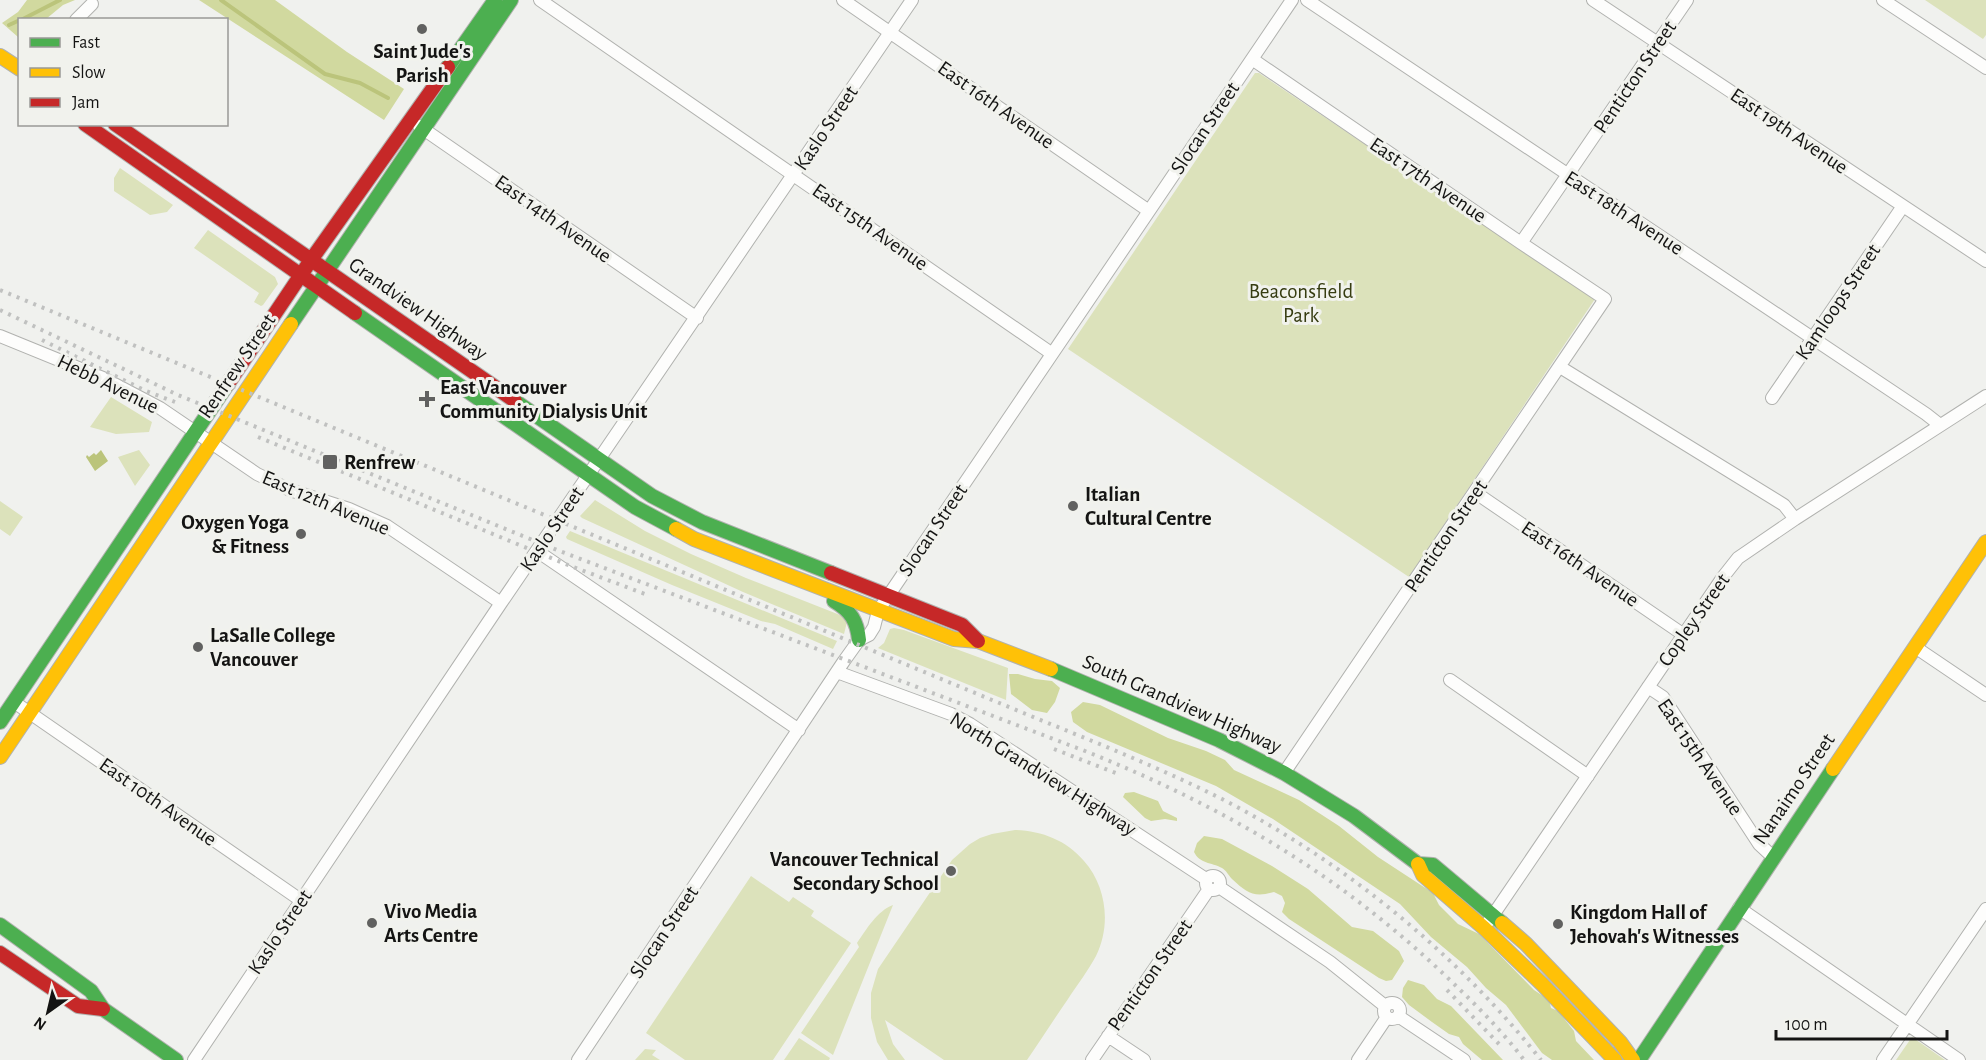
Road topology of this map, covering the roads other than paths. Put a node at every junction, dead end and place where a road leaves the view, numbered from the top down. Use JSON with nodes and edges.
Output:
{"nodes":[{"id":1,"x":495,"y":0,"type":"edge"},
{"id":2,"x":510,"y":0,"type":"edge"},
{"id":3,"x":540,"y":0,"type":"edge"},
{"id":4,"x":843,"y":0,"type":"edge"},
{"id":5,"x":912,"y":0,"type":"edge"},
{"id":6,"x":1292,"y":0,"type":"edge"},
{"id":7,"x":1308,"y":0,"type":"edge"},
{"id":8,"x":1593,"y":0,"type":"edge"},
{"id":9,"x":1687,"y":0,"type":"edge"},
{"id":10,"x":1883,"y":0,"type":"edge"},
{"id":11,"x":92,"y":4,"type":"dead end"},
{"id":12,"x":78,"y":18,"type":"edge"},
{"id":13,"x":890,"y":33,"type":"junction"},
{"id":14,"x":1659,"y":44,"type":"junction"},
{"id":15,"x":0,"y":56,"type":"edge"},
{"id":16,"x":1252,"y":59,"type":"junction"},
{"id":17,"x":18,"y":68,"type":"edge"},
{"id":18,"x":1986,"y":68,"type":"edge"},
{"id":19,"x":409,"y":120,"type":"junction"},
{"id":20,"x":87,"y":126,"type":"edge"},
{"id":21,"x":118,"y":126,"type":"edge"},
{"id":22,"x":423,"y":128,"type":"junction"},
{"id":23,"x":794,"y":175,"type":"junction"},
{"id":24,"x":1568,"y":176,"type":"junction"},
{"id":25,"x":1903,"y":206,"type":"junction"},
{"id":26,"x":1149,"y":211,"type":"junction"},
{"id":27,"x":1521,"y":243,"type":"junction"},
{"id":28,"x":311,"y":260,"type":"junction"},
{"id":29,"x":1986,"y":261,"type":"edge"},
{"id":30,"x":327,"y":271,"type":"junction"},
{"id":31,"x":300,"y":275,"type":"junction"},
{"id":32,"x":317,"y":287,"type":"junction"},
{"id":33,"x":1605,"y":299,"type":"joint"},
{"id":34,"x":697,"y":318,"type":"junction"},
{"id":35,"x":0,"y":336,"type":"edge"},
{"id":36,"x":1813,"y":338,"type":"junction"},
{"id":37,"x":1051,"y":354,"type":"junction"},
{"id":38,"x":1560,"y":367,"type":"junction"},
{"id":39,"x":1986,"y":396,"type":"edge"},
{"id":40,"x":1772,"y":398,"type":"dead end"},
{"id":41,"x":1940,"y":425,"type":"junction"},
{"id":42,"x":195,"y":432,"type":"junction"},
{"id":43,"x":210,"y":442,"type":"junction"},
{"id":44,"x":599,"y":460,"type":"junction"},
{"id":45,"x":589,"y":475,"type":"junction"},
{"id":46,"x":1476,"y":493,"type":"junction"},
{"id":47,"x":1795,"y":519,"type":"junction"},
{"id":48,"x":702,"y":522,"type":"joint"},
{"id":49,"x":663,"y":524,"type":"joint"},
{"id":50,"x":1986,"y":542,"type":"edge"},
{"id":51,"x":537,"y":551,"type":"junction"},
{"id":52,"x":801,"y":582,"type":"junction"},
{"id":53,"x":889,"y":594,"type":"junction"},
{"id":54,"x":501,"y":603,"type":"junction"},
{"id":55,"x":878,"y":611,"type":"junction"},
{"id":56,"x":1684,"y":634,"type":"junction"},
{"id":57,"x":859,"y":640,"type":"junction"},
{"id":58,"x":978,"y":641,"type":"junction"},
{"id":59,"x":1915,"y":647,"type":"junction"},
{"id":60,"x":837,"y":672,"type":"junction"},
{"id":61,"x":1450,"y":680,"type":"dead end"},
{"id":62,"x":1648,"y":687,"type":"junction"},
{"id":63,"x":1986,"y":695,"type":"edge"},
{"id":64,"x":14,"y":702,"type":"junction"},
{"id":65,"x":30,"y":713,"type":"junction"},
{"id":66,"x":0,"y":722,"type":"edge"},
{"id":67,"x":799,"y":730,"type":"junction"},
{"id":68,"x":17,"y":733,"type":"junction"},
{"id":69,"x":0,"y":757,"type":"edge"},
{"id":70,"x":1284,"y":773,"type":"junction"},
{"id":71,"x":1588,"y":776,"type":"junction"},
{"id":72,"x":1773,"y":857,"type":"junction"},
{"id":73,"x":1418,"y":864,"type":"junction"},
{"id":74,"x":1212,"y":885,"type":"junction"},
{"id":75,"x":302,"y":901,"type":"junction"},
{"id":76,"x":1739,"y":908,"type":"junction"},
{"id":77,"x":1986,"y":909,"type":"edge"},
{"id":78,"x":1493,"y":914,"type":"junction"},
{"id":79,"x":0,"y":925,"type":"edge"},
{"id":80,"x":1484,"y":928,"type":"junction"},
{"id":81,"x":0,"y":953,"type":"edge"},
{"id":82,"x":103,"y":1009,"type":"junction"},
{"id":83,"x":1390,"y":1013,"type":"junction"},
{"id":84,"x":1908,"y":1024,"type":"junction"},
{"id":85,"x":1108,"y":1036,"type":"junction"},
{"id":86,"x":176,"y":1060,"type":"edge"},
{"id":87,"x":194,"y":1060,"type":"edge"},
{"id":88,"x":578,"y":1060,"type":"edge"},
{"id":89,"x":1092,"y":1060,"type":"edge"},
{"id":90,"x":1144,"y":1060,"type":"edge"},
{"id":91,"x":1358,"y":1060,"type":"edge"},
{"id":92,"x":1464,"y":1060,"type":"edge"},
{"id":93,"x":1615,"y":1060,"type":"edge"},
{"id":94,"x":1633,"y":1060,"type":"edge"},
{"id":95,"x":1639,"y":1060,"type":"edge"},
{"id":96,"x":1883,"y":1060,"type":"edge"},
{"id":97,"x":1959,"y":1060,"type":"edge"}],
"edges":[{"from":1,"to":19,"type":"main road","name":"Renfrew Street"},
{"from":2,"to":22,"type":"main road","name":"Renfrew Street"},
{"from":3,"to":23,"type":"street","name":"East 15th Avenue"},
{"from":4,"to":13,"type":"street","name":"East 16th Avenue"},
{"from":5,"to":13,"type":"street","name":"Kaslo Street"},
{"from":6,"to":16,"type":"street","name":"Slocan Street"},
{"from":7,"to":24,"type":"street","name":"East 18th Avenue"},
{"from":8,"to":14,"type":"street","name":"East 19th Avenue"},
{"from":9,"to":14,"type":"street","name":"Penticton Street"},
{"from":10,"to":18,"type":"street"},
{"from":11,"to":12,"type":"street"},
{"from":13,"to":23,"type":"street","name":"Kaslo Street"},
{"from":13,"to":26,"type":"street","name":"East 16th Avenue"},
{"from":14,"to":24,"type":"street","name":"Penticton Street"},
{"from":14,"to":25,"type":"street","name":"East 19th Avenue"},
{"from":15,"to":17,"type":"main road"},
{"from":16,"to":26,"type":"street","name":"Slocan Street"},
{"from":16,"to":27,"type":"street","name":"East 17th Avenue"},
{"from":19,"to":22,"type":"street","name":"East 14th Avenue"},
{"from":19,"to":28,"type":"main road","name":"Renfrew Street"},
{"from":20,"to":31,"type":"main road","name":"Grandview Highway"},
{"from":21,"to":28,"type":"main road","name":"Grandview Highway"},
{"from":22,"to":30,"type":"main road","name":"Renfrew Street"},
{"from":22,"to":34,"type":"street","name":"East 14th Avenue"},
{"from":23,"to":34,"type":"street","name":"Kaslo Street"},
{"from":23,"to":37,"type":"street","name":"East 15th Avenue"},
{"from":24,"to":27,"type":"street","name":"Penticton Street"},
{"from":24,"to":36,"type":"street","name":"East 18th Avenue"},
{"from":25,"to":29,"type":"street","name":"East 19th Avenue"},
{"from":25,"to":36,"type":"street","name":"Kamloops Street"},
{"from":26,"to":37,"type":"street","name":"Slocan Street"},
{"from":27,"to":33,"type":"street","name":"East 17th Avenue"},
{"from":28,"to":30,"type":"main road","name":"Grandview Highway"},
{"from":28,"to":31,"type":"main road","name":"Renfrew Street"},
{"from":30,"to":32,"type":"main road","name":"Renfrew Street"},
{"from":30,"to":44,"type":"main road","name":"Grandview Highway"},
{"from":31,"to":32,"type":"main road","name":"Grandview Highway"},
{"from":31,"to":42,"type":"main road","name":"Renfrew Street"},
{"from":32,"to":43,"type":"main road","name":"Renfrew Street"},
{"from":32,"to":45,"type":"main road","name":"Grandview Highway"},
{"from":33,"to":38,"type":"street","name":"Penticton Street"},
{"from":34,"to":44,"type":"street","name":"Kaslo Street"},
{"from":35,"to":42,"type":"street","name":"Hebb Avenue"},
{"from":36,"to":40,"type":"street","name":"Kamloops Street"},
{"from":36,"to":41,"type":"street","name":"East 18th Avenue"},
{"from":37,"to":53,"type":"street","name":"Slocan Street"},
{"from":38,"to":46,"type":"street","name":"Penticton Street"},
{"from":38,"to":47,"type":"street"},
{"from":39,"to":41,"type":"street","name":"Copley Street"},
{"from":41,"to":47,"type":"street","name":"Copley Street"},
{"from":42,"to":43,"type":"street","name":"Hebb Avenue"},
{"from":42,"to":64,"type":"main road","name":"Renfrew Street"},
{"from":43,"to":54,"type":"street","name":"East 12th Avenue"},
{"from":43,"to":65,"type":"main road","name":"Renfrew Street"},
{"from":44,"to":45,"type":"street","name":"Kaslo Street"},
{"from":44,"to":48,"type":"main road","name":"Grandview Highway"},
{"from":45,"to":49,"type":"main road","name":"Grandview Highway"},
{"from":45,"to":51,"type":"street","name":"Kaslo Street"},
{"from":46,"to":56,"type":"street","name":"East 16th Avenue"},
{"from":46,"to":70,"type":"street","name":"Penticton Street"},
{"from":47,"to":56,"type":"street","name":"Copley Street"},
{"from":48,"to":53,"type":"main road","name":"South Grandview Highway"},
{"from":49,"to":52,"type":"main road","name":"South Grandview Highway"},
{"from":50,"to":59,"type":"main road","name":"Nanaimo Street"},
{"from":51,"to":54,"type":"street","name":"Kaslo Street"},
{"from":51,"to":67,"type":"street"},
{"from":52,"to":55,"type":"main road","name":"South Grandview Highway"},
{"from":52,"to":57,"type":"main road"},
{"from":53,"to":55,"type":"street","name":"Slocan Street"},
{"from":53,"to":58,"type":"main road","name":"South Grandview Highway"},
{"from":54,"to":75,"type":"street","name":"Kaslo Street"},
{"from":55,"to":57,"type":"street","name":"Slocan Street"},
{"from":55,"to":58,"type":"main road","name":"South Grandview Highway"},
{"from":56,"to":62,"type":"street","name":"Copley Street"},
{"from":57,"to":60,"type":"street","name":"Slocan Street"},
{"from":58,"to":70,"type":"main road","name":"South Grandview Highway"},
{"from":59,"to":63,"type":"street"},
{"from":59,"to":72,"type":"main road","name":"Nanaimo Street"},
{"from":60,"to":67,"type":"street","name":"Slocan Street"},
{"from":60,"to":74,"type":"street","name":"North Grandview Highway"},
{"from":61,"to":71,"type":"street"},
{"from":62,"to":71,"type":"street","name":"Copley Street"},
{"from":62,"to":72,"type":"street","name":"East 15th Avenue"},
{"from":64,"to":65,"type":"street","name":"East 10th Avenue"},
{"from":64,"to":66,"type":"main road","name":"Renfrew Street"},
{"from":65,"to":68,"type":"main road","name":"Renfrew Street"},
{"from":65,"to":75,"type":"street","name":"East 10th Avenue"},
{"from":66,"to":68,"type":"street"},
{"from":67,"to":88,"type":"street","name":"Slocan Street"},
{"from":68,"to":69,"type":"main road","name":"Renfrew Street"},
{"from":70,"to":73,"type":"main road","name":"South Grandview Highway"},
{"from":71,"to":78,"type":"street","name":"Copley Street"},
{"from":72,"to":76,"type":"main road","name":"Nanaimo Street"},
{"from":73,"to":78,"type":"main road","name":"South Grandview Highway"},
{"from":73,"to":80,"type":"main road","name":"South Grandview Highway"},
{"from":74,"to":83,"type":"street","name":"North Grandview Highway"},
{"from":74,"to":85,"type":"street","name":"Penticton Street"},
{"from":75,"to":87,"type":"street","name":"Kaslo Street"},
{"from":76,"to":84,"type":"street"},
{"from":76,"to":95,"type":"main road","name":"Nanaimo Street"},
{"from":77,"to":84,"type":"street"},
{"from":78,"to":80,"type":"street","name":"Copley Street"},
{"from":78,"to":94,"type":"main road","name":"South Grandview Highway"},
{"from":79,"to":82,"type":"main road"},
{"from":80,"to":93,"type":"main road","name":"South Grandview Highway"},
{"from":81,"to":82,"type":"main road"},
{"from":82,"to":86,"type":"main road"},
{"from":83,"to":91,"type":"street"},
{"from":83,"to":92,"type":"street","name":"North Grandview Highway"},
{"from":84,"to":96,"type":"street"},
{"from":84,"to":97,"type":"street"},
{"from":85,"to":89,"type":"street","name":"Penticton Street"},
{"from":85,"to":90,"type":"street"}]}
